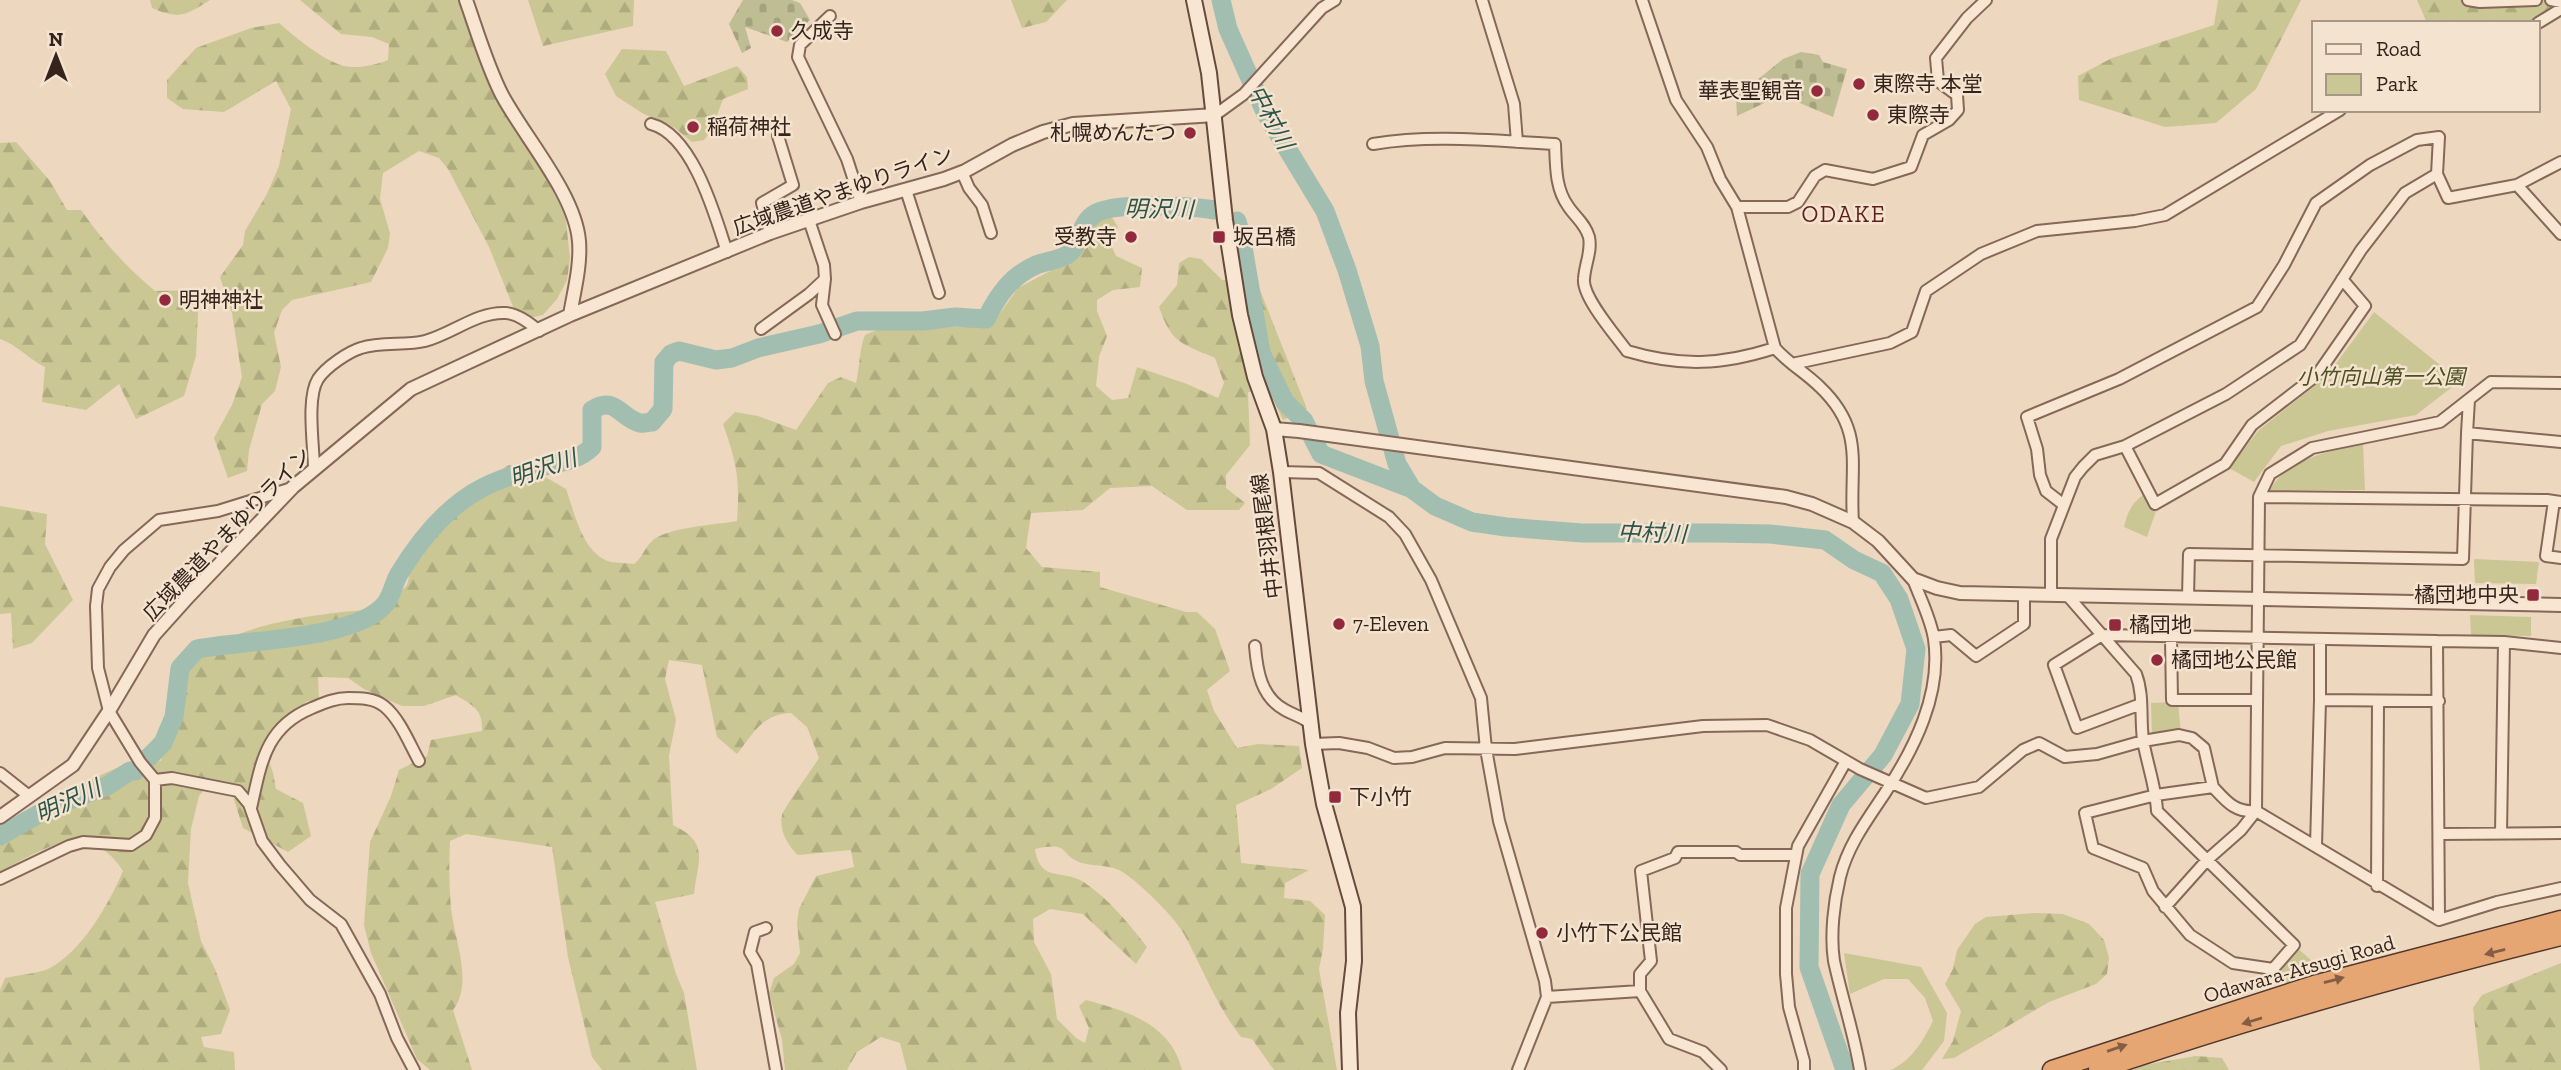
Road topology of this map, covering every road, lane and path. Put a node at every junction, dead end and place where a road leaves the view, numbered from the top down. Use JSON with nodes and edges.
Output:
{"nodes":[{"id":1,"x":466,"y":0,"type":"edge"},
{"id":2,"x":1194,"y":0,"type":"edge"},
{"id":3,"x":1335,"y":0,"type":"edge"},
{"id":4,"x":1482,"y":0,"type":"edge"},
{"id":5,"x":1642,"y":0,"type":"edge"},
{"id":6,"x":1986,"y":0,"type":"edge"},
{"id":7,"x":2468,"y":0,"type":"edge"},
{"id":8,"x":2536,"y":0,"type":"edge"},
{"id":9,"x":2551,"y":0,"type":"edge"},
{"id":10,"x":2561,"y":2,"type":"edge"},
{"id":11,"x":2561,"y":9,"type":"edge"},
{"id":12,"x":830,"y":16,"type":"dead end"},
{"id":13,"x":2540,"y":22,"type":"edge"},
{"id":14,"x":2337,"y":112,"type":"edge"},
{"id":15,"x":1215,"y":115,"type":"junction"},
{"id":16,"x":651,"y":124,"type":"dead end"},
{"id":17,"x":778,"y":136,"type":"dead end"},
{"id":18,"x":1517,"y":142,"type":"junction"},
{"id":19,"x":1373,"y":144,"type":"dead end"},
{"id":20,"x":2561,"y":162,"type":"edge"},
{"id":21,"x":962,"y":172,"type":"junction"},
{"id":22,"x":2437,"y":174,"type":"junction"},
{"id":23,"x":2517,"y":185,"type":"junction"},
{"id":24,"x":906,"y":190,"type":"junction"},
{"id":25,"x":861,"y":202,"type":"junction"},
{"id":26,"x":1737,"y":207,"type":"junction"},
{"id":27,"x":809,"y":220,"type":"junction"},
{"id":28,"x":770,"y":233,"type":"junction"},
{"id":29,"x":991,"y":233,"type":"dead end"},
{"id":30,"x":2561,"y":234,"type":"edge"},
{"id":31,"x":727,"y":252,"type":"junction"},
{"id":32,"x":825,"y":279,"type":"junction"},
{"id":33,"x":2343,"y":279,"type":"junction"},
{"id":34,"x":939,"y":293,"type":"dead end"},
{"id":35,"x":570,"y":315,"type":"junction"},
{"id":36,"x":761,"y":329,"type":"dead end"},
{"id":37,"x":538,"y":331,"type":"junction"},
{"id":38,"x":835,"y":334,"type":"dead end"},
{"id":39,"x":1775,"y":348,"type":"junction"},
{"id":40,"x":1792,"y":364,"type":"junction"},
{"id":41,"x":2561,"y":383,"type":"edge"},
{"id":42,"x":2469,"y":400,"type":"junction"},
{"id":43,"x":1274,"y":429,"type":"junction"},
{"id":44,"x":2467,"y":433,"type":"junction"},
{"id":45,"x":2561,"y":442,"type":"edge"},
{"id":46,"x":2125,"y":446,"type":"junction"},
{"id":47,"x":314,"y":469,"type":"junction"},
{"id":48,"x":1281,"y":472,"type":"junction"},
{"id":49,"x":293,"y":487,"type":"junction"},
{"id":50,"x":2259,"y":497,"type":"junction"},
{"id":51,"x":2465,"y":500,"type":"junction"},
{"id":52,"x":2558,"y":502,"type":"edge"},
{"id":53,"x":2064,"y":506,"type":"junction"},
{"id":54,"x":1853,"y":522,"type":"junction"},
{"id":55,"x":2258,"y":555,"type":"junction"},
{"id":56,"x":2561,"y":558,"type":"edge"},
{"id":57,"x":1913,"y":579,"type":"junction"},
{"id":58,"x":2024,"y":594,"type":"junction"},
{"id":59,"x":2051,"y":595,"type":"junction"},
{"id":60,"x":2067,"y":595,"type":"junction"},
{"id":61,"x":2188,"y":597,"type":"junction"},
{"id":62,"x":2259,"y":598,"type":"junction"},
{"id":63,"x":2561,"y":605,"type":"edge"},
{"id":64,"x":2102,"y":635,"type":"junction"},
{"id":65,"x":1934,"y":638,"type":"junction"},
{"id":66,"x":2171,"y":638,"type":"junction"},
{"id":67,"x":2257,"y":640,"type":"junction"},
{"id":68,"x":2320,"y":640,"type":"junction"},
{"id":69,"x":2437,"y":641,"type":"junction"},
{"id":70,"x":2504,"y":642,"type":"junction"},
{"id":71,"x":1255,"y":646,"type":"dead end"},
{"id":72,"x":2561,"y":648,"type":"edge"},
{"id":73,"x":2256,"y":700,"type":"junction"},
{"id":74,"x":2320,"y":700,"type":"junction"},
{"id":75,"x":2438,"y":701,"type":"junction"},
{"id":76,"x":2378,"y":702,"type":"junction"},
{"id":77,"x":2141,"y":704,"type":"junction"},
{"id":78,"x":109,"y":711,"type":"junction"},
{"id":79,"x":1311,"y":724,"type":"junction"},
{"id":80,"x":2143,"y":741,"type":"junction"},
{"id":81,"x":1313,"y":744,"type":"junction"},
{"id":82,"x":1486,"y":749,"type":"junction"},
{"id":83,"x":419,"y":761,"type":"dead end"},
{"id":84,"x":1846,"y":761,"type":"junction"},
{"id":85,"x":0,"y":774,"type":"edge"},
{"id":86,"x":155,"y":780,"type":"junction"},
{"id":87,"x":1892,"y":783,"type":"junction"},
{"id":88,"x":2213,"y":787,"type":"junction"},
{"id":89,"x":2156,"y":794,"type":"junction"},
{"id":90,"x":29,"y":796,"type":"junction"},
{"id":91,"x":251,"y":808,"type":"junction"},
{"id":92,"x":2256,"y":811,"type":"junction"},
{"id":93,"x":0,"y":817,"type":"edge"},
{"id":94,"x":2561,"y":833,"type":"edge"},
{"id":95,"x":2439,"y":834,"type":"junction"},
{"id":96,"x":2501,"y":834,"type":"junction"},
{"id":97,"x":2316,"y":846,"type":"junction"},
{"id":98,"x":1796,"y":855,"type":"junction"},
{"id":99,"x":2207,"y":860,"type":"junction"},
{"id":100,"x":0,"y":879,"type":"edge"},
{"id":101,"x":2377,"y":886,"type":"junction"},
{"id":102,"x":2561,"y":888,"type":"edge"},
{"id":103,"x":2165,"y":907,"type":"junction"},
{"id":104,"x":2438,"y":920,"type":"junction"},
{"id":105,"x":2561,"y":920,"type":"edge"},
{"id":106,"x":766,"y":928,"type":"dead end"},
{"id":107,"x":2561,"y":936,"type":"edge"},
{"id":108,"x":1640,"y":991,"type":"junction"},
{"id":109,"x":1547,"y":997,"type":"junction"},
{"id":110,"x":414,"y":1070,"type":"edge"},
{"id":111,"x":776,"y":1070,"type":"edge"},
{"id":112,"x":1350,"y":1070,"type":"edge"},
{"id":113,"x":1518,"y":1070,"type":"edge"},
{"id":114,"x":1721,"y":1070,"type":"edge"},
{"id":115,"x":1804,"y":1070,"type":"edge"},
{"id":116,"x":1860,"y":1070,"type":"edge"},
{"id":117,"x":2053,"y":1070,"type":"edge"},
{"id":118,"x":2098,"y":1070,"type":"edge"}],
"edges":[{"from":1,"to":35,"type":"street"},
{"from":2,"to":15,"type":"main road","name":"中井羽根尾線"},
{"from":3,"to":15,"type":"street"},
{"from":4,"to":18,"type":"street"},
{"from":5,"to":26,"type":"street"},
{"from":6,"to":26,"type":"street"},
{"from":7,"to":8,"type":"street"},
{"from":9,"to":10,"type":"street"},
{"from":11,"to":13,"type":"street"},
{"from":12,"to":25,"type":"street"},
{"from":14,"to":40,"type":"street"},
{"from":15,"to":21,"type":"street","name":"広域農道やまゆりライン"},
{"from":15,"to":43,"type":"main road","name":"中井羽根尾線"},
{"from":16,"to":31,"type":"street"},
{"from":17,"to":28,"type":"street"},
{"from":18,"to":19,"type":"street"},
{"from":18,"to":39,"type":"street"},
{"from":20,"to":23,"type":"street"},
{"from":21,"to":24,"type":"street","name":"広域農道やまゆりライン"},
{"from":21,"to":29,"type":"street"},
{"from":22,"to":23,"type":"street"},
{"from":22,"to":33,"type":"street"},
{"from":22,"to":53,"type":"street"},
{"from":23,"to":30,"type":"street"},
{"from":24,"to":25,"type":"street","name":"広域農道やまゆりライン"},
{"from":24,"to":34,"type":"street"},
{"from":25,"to":27,"type":"street","name":"広域農道やまゆりライン"},
{"from":26,"to":39,"type":"street"},
{"from":27,"to":28,"type":"street","name":"広域農道やまゆりライン"},
{"from":27,"to":32,"type":"street"},
{"from":28,"to":31,"type":"street","name":"広域農道やまゆりライン"},
{"from":31,"to":35,"type":"street","name":"広域農道やまゆりライン"},
{"from":32,"to":36,"type":"street"},
{"from":32,"to":38,"type":"street"},
{"from":33,"to":46,"type":"street"},
{"from":33,"to":46,"type":"street"},
{"from":35,"to":37,"type":"street","name":"広域農道やまゆりライン"},
{"from":37,"to":47,"type":"street","name":"広域農道やまゆりライン"},
{"from":37,"to":47,"type":"street"},
{"from":39,"to":40,"type":"street"},
{"from":40,"to":54,"type":"street"},
{"from":41,"to":42,"type":"street"},
{"from":42,"to":44,"type":"street"},
{"from":42,"to":50,"type":"street"},
{"from":43,"to":48,"type":"main road","name":"中井羽根尾線"},
{"from":43,"to":54,"type":"street"},
{"from":44,"to":45,"type":"street"},
{"from":44,"to":51,"type":"street"},
{"from":46,"to":53,"type":"street"},
{"from":47,"to":49,"type":"street","name":"広域農道やまゆりライン"},
{"from":48,"to":79,"type":"main road","name":"中井羽根尾線"},
{"from":48,"to":82,"type":"street"},
{"from":49,"to":78,"type":"street","name":"広域農道やまゆりライン"},
{"from":49,"to":78,"type":"street"},
{"from":50,"to":51,"type":"street"},
{"from":50,"to":55,"type":"street"},
{"from":51,"to":52,"type":"street"},
{"from":51,"to":55,"type":"street"},
{"from":52,"to":56,"type":"street"},
{"from":53,"to":59,"type":"street"},
{"from":54,"to":57,"type":"street"},
{"from":55,"to":61,"type":"street"},
{"from":55,"to":62,"type":"street"},
{"from":57,"to":58,"type":"street"},
{"from":57,"to":65,"type":"street"},
{"from":58,"to":59,"type":"street"},
{"from":58,"to":65,"type":"street"},
{"from":59,"to":60,"type":"street"},
{"from":60,"to":61,"type":"street"},
{"from":60,"to":64,"type":"street"},
{"from":61,"to":62,"type":"street"},
{"from":62,"to":63,"type":"street"},
{"from":62,"to":67,"type":"street"},
{"from":64,"to":66,"type":"street"},
{"from":64,"to":77,"type":"street"},
{"from":64,"to":77,"type":"street"},
{"from":65,"to":87,"type":"street"},
{"from":66,"to":67,"type":"street"},
{"from":66,"to":73,"type":"street"},
{"from":67,"to":68,"type":"street"},
{"from":67,"to":73,"type":"street"},
{"from":68,"to":69,"type":"street"},
{"from":68,"to":74,"type":"street"},
{"from":69,"to":70,"type":"street"},
{"from":69,"to":75,"type":"street"},
{"from":70,"to":72,"type":"street"},
{"from":70,"to":96,"type":"street"},
{"from":71,"to":79,"type":"street"},
{"from":73,"to":92,"type":"street"},
{"from":74,"to":76,"type":"street"},
{"from":74,"to":97,"type":"street"},
{"from":75,"to":76,"type":"street"},
{"from":75,"to":95,"type":"street"},
{"from":76,"to":101,"type":"street"},
{"from":77,"to":80,"type":"street"},
{"from":78,"to":86,"type":"street"},
{"from":78,"to":90,"type":"street","name":"広域農道やまゆりライン"},
{"from":79,"to":81,"type":"main road","name":"中井羽根尾線"},
{"from":80,"to":87,"type":"street"},
{"from":80,"to":88,"type":"street"},
{"from":80,"to":89,"type":"street"},
{"from":81,"to":82,"type":"street"},
{"from":81,"to":112,"type":"main road","name":"中井羽根尾線"},
{"from":82,"to":84,"type":"street"},
{"from":82,"to":109,"type":"street"},
{"from":83,"to":91,"type":"street"},
{"from":84,"to":87,"type":"street"},
{"from":84,"to":98,"type":"street"},
{"from":85,"to":90,"type":"street"},
{"from":86,"to":91,"type":"street"},
{"from":86,"to":100,"type":"street"},
{"from":87,"to":116,"type":"street"},
{"from":88,"to":89,"type":"street"},
{"from":88,"to":92,"type":"street"},
{"from":89,"to":99,"type":"street"},
{"from":89,"to":103,"type":"street"},
{"from":90,"to":93,"type":"street","name":"広域農道やまゆりライン"},
{"from":91,"to":110,"type":"street"},
{"from":92,"to":97,"type":"street"},
{"from":92,"to":99,"type":"street"},
{"from":94,"to":96,"type":"street"},
{"from":95,"to":96,"type":"street"},
{"from":95,"to":104,"type":"street"},
{"from":97,"to":101,"type":"street"},
{"from":98,"to":108,"type":"street"},
{"from":98,"to":115,"type":"street"},
{"from":99,"to":103,"type":"street"},
{"from":99,"to":103,"type":"street"},
{"from":101,"to":104,"type":"street"},
{"from":102,"to":104,"type":"street"},
{"from":117,"to":105,"type":"highway","name":"Odawara-Atsugi Road","one_way":true},
{"from":106,"to":111,"type":"street"},
{"from":107,"to":118,"type":"highway","name":"Odawara-Atsugi Road","one_way":true},
{"from":108,"to":109,"type":"street"},
{"from":108,"to":114,"type":"street"},
{"from":109,"to":113,"type":"street"}]}
